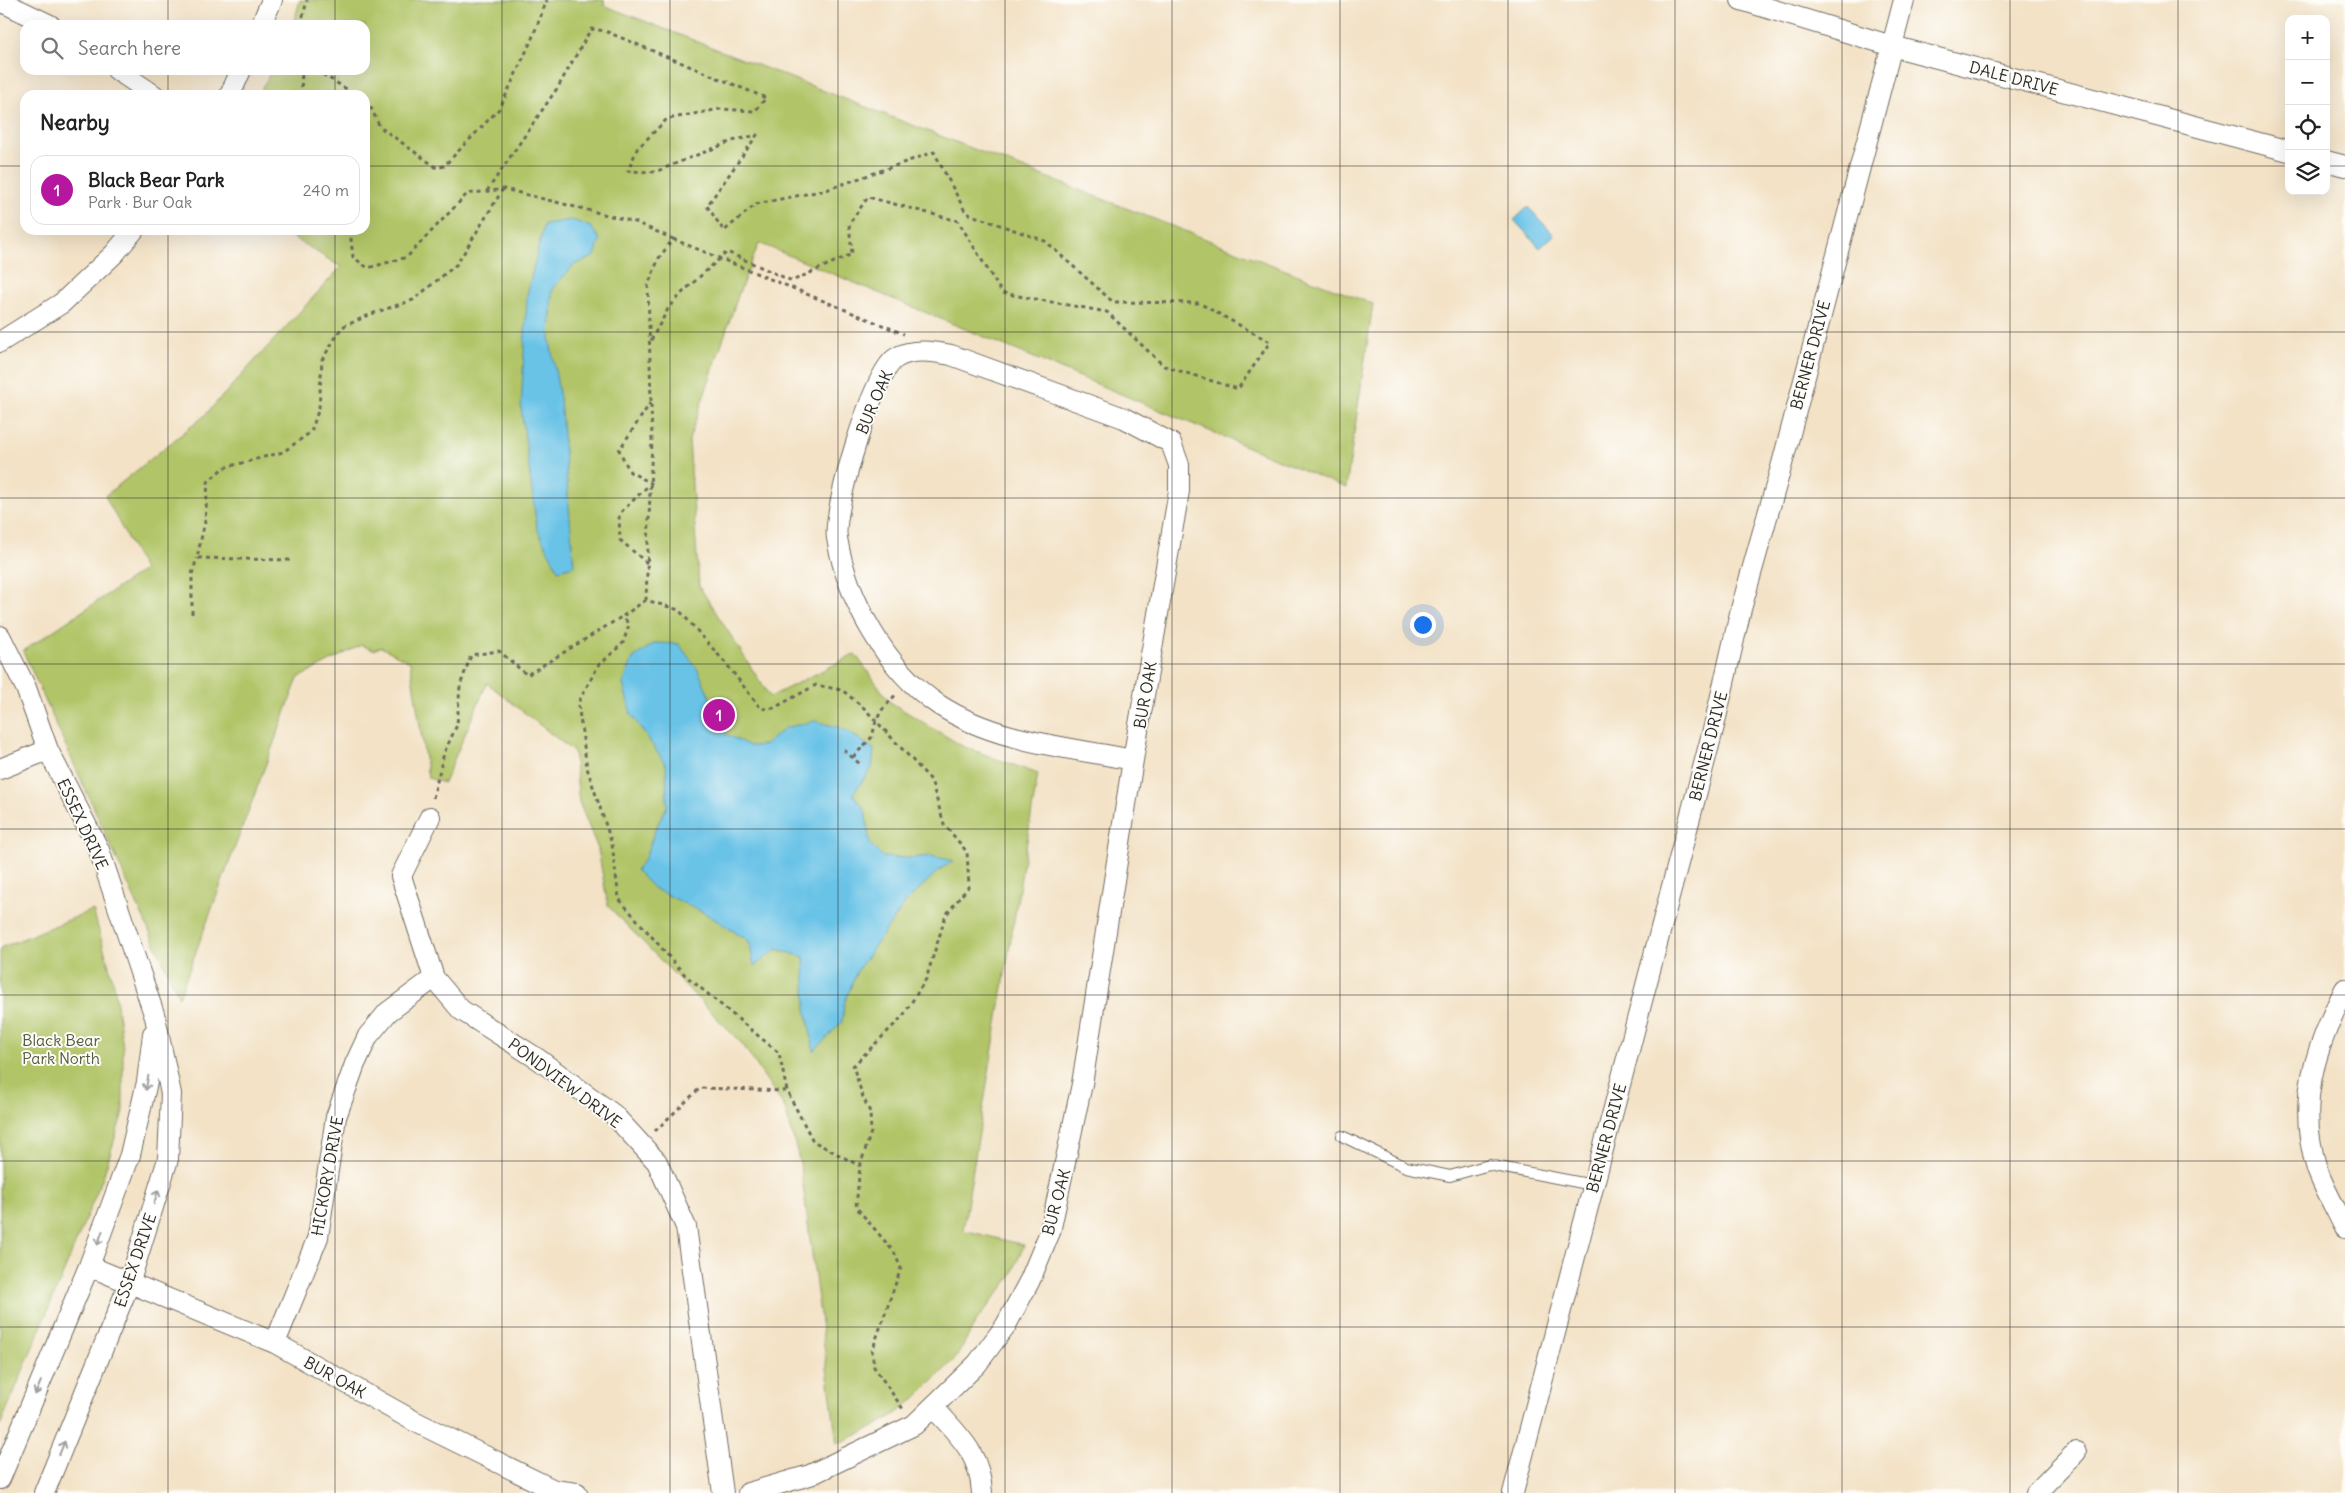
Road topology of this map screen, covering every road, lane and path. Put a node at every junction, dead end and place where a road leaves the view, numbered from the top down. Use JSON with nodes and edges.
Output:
{"nodes":[{"id":1,"x":272,"y":0,"type":"edge"},
{"id":2,"x":307,"y":0,"type":"edge"},
{"id":3,"x":547,"y":0,"type":"edge"},
{"id":4,"x":1741,"y":0,"type":"edge"},
{"id":5,"x":1904,"y":0,"type":"edge"},
{"id":6,"x":0,"y":1,"type":"edge"},
{"id":7,"x":40,"y":20,"type":"edge"},
{"id":8,"x":263,"y":20,"type":"edge"},
{"id":9,"x":302,"y":20,"type":"edge"},
{"id":10,"x":1892,"y":46,"type":"junction"},
{"id":11,"x":124,"y":75,"type":"edge"},
{"id":12,"x":239,"y":75,"type":"edge"},
{"id":13,"x":302,"y":75,"type":"edge"},
{"id":14,"x":324,"y":75,"type":"edge"},
{"id":15,"x":147,"y":90,"type":"edge"},
{"id":16,"x":232,"y":90,"type":"edge"},
{"id":17,"x":301,"y":90,"type":"edge"},
{"id":18,"x":348,"y":90,"type":"edge"},
{"id":19,"x":370,"y":106,"type":"edge"},
{"id":20,"x":2285,"y":150,"type":"edge"},
{"id":21,"x":2330,"y":162,"type":"edge"},
{"id":22,"x":2345,"y":166,"type":"edge"},
{"id":23,"x":504,"y":189,"type":"junction"},
{"id":24,"x":487,"y":191,"type":"junction"},
{"id":25,"x":130,"y":235,"type":"edge"},
{"id":26,"x":351,"y":235,"type":"edge"},
{"id":27,"x":673,"y":239,"type":"junction"},
{"id":28,"x":0,"y":342,"type":"edge"},
{"id":29,"x":650,"y":342,"type":"junction"},
{"id":30,"x":912,"y":353,"type":"junction"},
{"id":31,"x":652,"y":401,"type":"junction"},
{"id":32,"x":651,"y":483,"type":"junction"},
{"id":33,"x":197,"y":558,"type":"junction"},
{"id":34,"x":290,"y":560,"type":"dead end"},
{"id":35,"x":647,"y":563,"type":"junction"},
{"id":36,"x":646,"y":600,"type":"junction"},
{"id":37,"x":192,"y":614,"type":"dead end"},
{"id":38,"x":623,"y":616,"type":"junction"},
{"id":39,"x":0,"y":636,"type":"edge"},
{"id":40,"x":910,"y":680,"type":"junction"},
{"id":41,"x":876,"y":721,"type":"junction"},
{"id":42,"x":48,"y":750,"type":"junction"},
{"id":43,"x":844,"y":750,"type":"dead end"},
{"id":44,"x":853,"y":757,"type":"junction"},
{"id":45,"x":1133,"y":760,"type":"junction"},
{"id":46,"x":860,"y":764,"type":"dead end"},
{"id":47,"x":0,"y":769,"type":"edge"},
{"id":48,"x":430,"y":817,"type":"joint"},
{"id":49,"x":434,"y":978,"type":"junction"},
{"id":50,"x":2345,"y":989,"type":"edge"},
{"id":51,"x":155,"y":1017,"type":"junction"},
{"id":52,"x":787,"y":1091,"type":"junction"},
{"id":53,"x":1342,"y":1136,"type":"dead end"},
{"id":54,"x":641,"y":1145,"type":"junction"},
{"id":55,"x":860,"y":1166,"type":"junction"},
{"id":56,"x":1593,"y":1185,"type":"junction"},
{"id":57,"x":2345,"y":1228,"type":"edge"},
{"id":58,"x":90,"y":1266,"type":"junction"},
{"id":59,"x":129,"y":1284,"type":"junction"},
{"id":60,"x":275,"y":1343,"type":"junction"},
{"id":61,"x":934,"y":1408,"type":"junction"},
{"id":62,"x":914,"y":1425,"type":"junction"},
{"id":63,"x":2076,"y":1452,"type":"dead end"},
{"id":64,"x":0,"y":1479,"type":"edge"},
{"id":65,"x":44,"y":1493,"type":"edge"},
{"id":66,"x":577,"y":1493,"type":"edge"},
{"id":67,"x":723,"y":1493,"type":"edge"},
{"id":68,"x":748,"y":1493,"type":"edge"},
{"id":69,"x":982,"y":1493,"type":"edge"},
{"id":70,"x":1513,"y":1493,"type":"edge"},
{"id":71,"x":2036,"y":1493,"type":"edge"}],
"edges":[{"from":1,"to":8,"type":"street"},
{"from":2,"to":9,"type":"path"},
{"from":3,"to":19,"type":"path"},
{"from":4,"to":10,"type":"street","name":"DALE DRIVE"},
{"from":5,"to":10,"type":"street","name":"BERNER DRIVE"},
{"from":6,"to":7,"type":"street"},
{"from":10,"to":20,"type":"street","name":"DALE DRIVE"},
{"from":10,"to":56,"type":"street","name":"BERNER DRIVE"},
{"from":11,"to":15,"type":"street"},
{"from":12,"to":16,"type":"street"},
{"from":13,"to":17,"type":"path"},
{"from":14,"to":18,"type":"path"},
{"from":21,"to":22,"type":"street"},
{"from":23,"to":24,"type":"path"},
{"from":23,"to":27,"type":"path"},
{"from":23,"to":33,"type":"path"},
{"from":24,"to":26,"type":"path"},
{"from":24,"to":29,"type":"path"},
{"from":25,"to":28,"type":"street"},
{"from":27,"to":29,"type":"path"},
{"from":27,"to":30,"type":"path"},
{"from":29,"to":31,"type":"path"},
{"from":30,"to":40,"type":"street","name":"BUR OAK"},
{"from":30,"to":45,"type":"street","name":"BUR OAK"},
{"from":31,"to":32,"type":"path"},
{"from":31,"to":32,"type":"path"},
{"from":32,"to":35,"type":"path"},
{"from":32,"to":35,"type":"path"},
{"from":33,"to":34,"type":"path"},
{"from":33,"to":37,"type":"path"},
{"from":35,"to":36,"type":"path"},
{"from":36,"to":38,"type":"path"},
{"from":36,"to":41,"type":"path"},
{"from":38,"to":48,"type":"path"},
{"from":38,"to":52,"type":"path"},
{"from":39,"to":42,"type":"street","name":"ESSEX DRIVE"},
{"from":40,"to":41,"type":"path"},
{"from":40,"to":45,"type":"street","name":"BUR OAK"},
{"from":41,"to":44,"type":"path"},
{"from":41,"to":55,"type":"path"},
{"from":42,"to":47,"type":"street"},
{"from":42,"to":51,"type":"street","name":"ESSEX DRIVE"},
{"from":43,"to":44,"type":"path"},
{"from":44,"to":46,"type":"path"},
{"from":45,"to":61,"type":"street","name":"BUR OAK"},
{"from":48,"to":49,"type":"street","name":"PONDVIEW DRIVE"},
{"from":49,"to":54,"type":"street","name":"PONDVIEW DRIVE"},
{"from":49,"to":60,"type":"street","name":"HICKORY DRIVE"},
{"from":50,"to":57,"type":"street"},
{"from":51,"to":58,"type":"street","name":"ESSEX DRIVE","one_way":true},
{"from":59,"to":51,"type":"street","name":"ESSEX DRIVE","one_way":true},
{"from":52,"to":54,"type":"path"},
{"from":52,"to":55,"type":"path"},
{"from":53,"to":56,"type":"lane"},
{"from":54,"to":67,"type":"street","name":"PONDVIEW DRIVE"},
{"from":55,"to":62,"type":"path"},
{"from":56,"to":70,"type":"street","name":"BERNER DRIVE"},
{"from":58,"to":59,"type":"street","name":"BUR OAK"},
{"from":58,"to":64,"type":"street","name":"ESSEX DRIVE","one_way":true},
{"from":59,"to":60,"type":"street","name":"BUR OAK"},
{"from":65,"to":59,"type":"street","name":"ESSEX DRIVE","one_way":true},
{"from":60,"to":66,"type":"street","name":"BUR OAK"},
{"from":61,"to":62,"type":"street","name":"BUR OAK"},
{"from":61,"to":69,"type":"street"},
{"from":62,"to":68,"type":"street","name":"BUR OAK"},
{"from":63,"to":71,"type":"street"}]}
